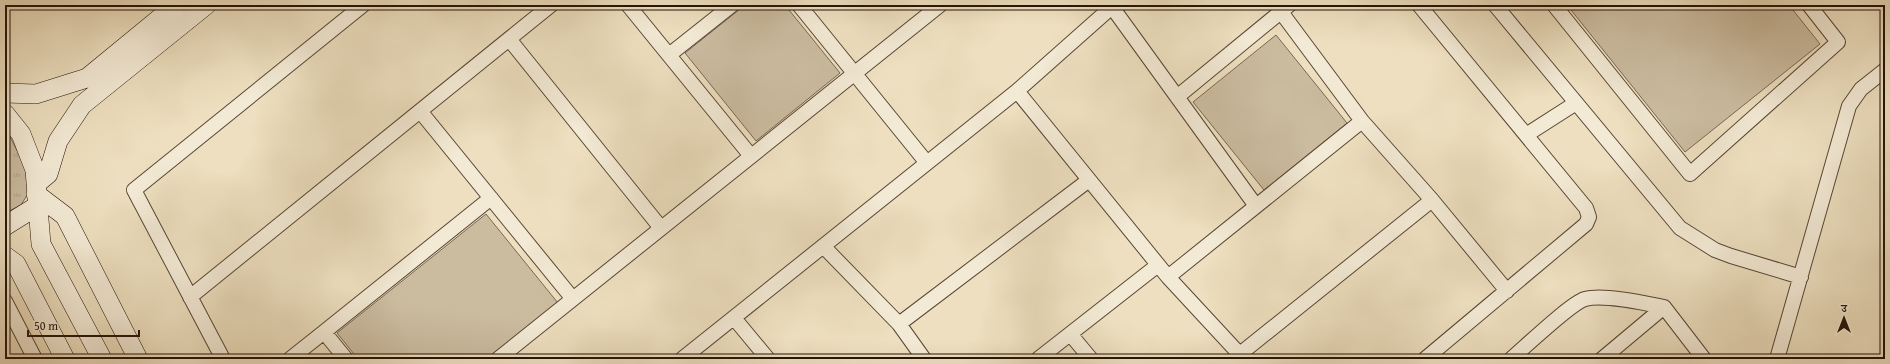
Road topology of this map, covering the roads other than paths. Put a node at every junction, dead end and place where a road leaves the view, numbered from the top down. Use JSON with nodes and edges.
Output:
{"nodes":[{"id":1,"x":176,"y":5,"type":"edge"},
{"id":2,"x":206,"y":5,"type":"edge"},
{"id":3,"x":363,"y":5,"type":"edge"},
{"id":4,"x":551,"y":5,"type":"edge"},
{"id":5,"x":628,"y":5,"type":"edge"},
{"id":6,"x":732,"y":5,"type":"edge"},
{"id":7,"x":799,"y":5,"type":"edge"},
{"id":8,"x":940,"y":5,"type":"edge"},
{"id":9,"x":1419,"y":5,"type":"edge"},
{"id":10,"x":1495,"y":5,"type":"edge"},
{"id":11,"x":1554,"y":5,"type":"edge"},
{"id":12,"x":1809,"y":5,"type":"edge"},
{"id":13,"x":1113,"y":6,"type":"edge"},
{"id":14,"x":1285,"y":8,"type":"edge"},
{"id":15,"x":509,"y":39,"type":"junction"},
{"id":16,"x":669,"y":55,"type":"junction"},
{"id":17,"x":1885,"y":70,"type":"edge"},
{"id":18,"x":854,"y":73,"type":"junction"},
{"id":19,"x":1017,"y":90,"type":"junction"},
{"id":20,"x":5,"y":93,"type":"edge"},
{"id":21,"x":1177,"y":97,"type":"junction"},
{"id":22,"x":1576,"y":103,"type":"junction"},
{"id":23,"x":420,"y":111,"type":"junction"},
{"id":24,"x":5,"y":114,"type":"edge"},
{"id":25,"x":1362,"y":121,"type":"junction"},
{"id":26,"x":1526,"y":135,"type":"junction"},
{"id":27,"x":751,"y":156,"type":"junction"},
{"id":28,"x":927,"y":163,"type":"junction"},
{"id":29,"x":1089,"y":180,"type":"junction"},
{"id":30,"x":36,"y":195,"type":"junction"},
{"id":31,"x":491,"y":198,"type":"junction"},
{"id":32,"x":1432,"y":200,"type":"junction"},
{"id":33,"x":1256,"y":206,"type":"junction"},
{"id":34,"x":5,"y":226,"type":"edge"},
{"id":35,"x":661,"y":228,"type":"junction"},
{"id":36,"x":823,"y":246,"type":"junction"},
{"id":37,"x":5,"y":256,"type":"edge"},
{"id":38,"x":1158,"y":265,"type":"junction"},
{"id":39,"x":1168,"y":277,"type":"junction"},
{"id":40,"x":1801,"y":277,"type":"junction"},
{"id":41,"x":1507,"y":291,"type":"junction"},
{"id":42,"x":190,"y":297,"type":"junction"},
{"id":43,"x":573,"y":299,"type":"junction"},
{"id":44,"x":5,"y":301,"type":"edge"},
{"id":45,"x":1664,"y":307,"type":"junction"},
{"id":46,"x":734,"y":318,"type":"junction"},
{"id":47,"x":899,"y":324,"type":"junction"},
{"id":48,"x":324,"y":332,"type":"junction"},
{"id":49,"x":1071,"y":335,"type":"junction"},
{"id":50,"x":1242,"y":357,"type":"edge"},
{"id":51,"x":36,"y":359,"type":"edge"},
{"id":52,"x":65,"y":359,"type":"edge"},
{"id":53,"x":102,"y":359,"type":"edge"},
{"id":54,"x":138,"y":359,"type":"edge"},
{"id":55,"x":223,"y":359,"type":"edge"},
{"id":56,"x":290,"y":359,"type":"edge"},
{"id":57,"x":346,"y":359,"type":"edge"},
{"id":58,"x":498,"y":359,"type":"edge"},
{"id":59,"x":682,"y":359,"type":"edge"},
{"id":60,"x":768,"y":359,"type":"edge"},
{"id":61,"x":924,"y":359,"type":"edge"},
{"id":62,"x":1038,"y":359,"type":"edge"},
{"id":63,"x":1091,"y":359,"type":"edge"},
{"id":64,"x":1425,"y":359,"type":"edge"},
{"id":65,"x":1511,"y":359,"type":"edge"},
{"id":66,"x":1602,"y":359,"type":"edge"},
{"id":67,"x":1704,"y":359,"type":"edge"},
{"id":68,"x":1777,"y":359,"type":"edge"}],
"edges":[{"from":1,"to":20,"type":"street"},
{"from":2,"to":30,"type":"street"},
{"from":3,"to":42,"type":"street"},
{"from":4,"to":15,"type":"street"},
{"from":5,"to":16,"type":"street"},
{"from":6,"to":16,"type":"street"},
{"from":7,"to":18,"type":"street"},
{"from":8,"to":18,"type":"street"},
{"from":9,"to":26,"type":"street"},
{"from":10,"to":22,"type":"street"},
{"from":11,"to":12,"type":"street"},
{"from":13,"to":19,"type":"street"},
{"from":13,"to":21,"type":"street"},
{"from":14,"to":21,"type":"street"},
{"from":14,"to":25,"type":"street"},
{"from":15,"to":23,"type":"street"},
{"from":15,"to":35,"type":"street"},
{"from":16,"to":27,"type":"street"},
{"from":17,"to":40,"type":"street"},
{"from":18,"to":27,"type":"street"},
{"from":18,"to":28,"type":"street"},
{"from":19,"to":28,"type":"street"},
{"from":19,"to":29,"type":"street"},
{"from":21,"to":33,"type":"street"},
{"from":22,"to":26,"type":"street"},
{"from":22,"to":40,"type":"street"},
{"from":23,"to":31,"type":"street"},
{"from":23,"to":42,"type":"street"},
{"from":24,"to":30,"type":"street"},
{"from":25,"to":32,"type":"street"},
{"from":25,"to":33,"type":"street"},
{"from":26,"to":41,"type":"street"},
{"from":27,"to":35,"type":"street"},
{"from":28,"to":36,"type":"street"},
{"from":29,"to":38,"type":"street"},
{"from":29,"to":47,"type":"street"},
{"from":30,"to":34,"type":"street"},
{"from":30,"to":53,"type":"street"},
{"from":30,"to":54,"type":"street"},
{"from":31,"to":43,"type":"street"},
{"from":31,"to":48,"type":"street"},
{"from":32,"to":41,"type":"street"},
{"from":32,"to":50,"type":"street"},
{"from":33,"to":39,"type":"street"},
{"from":35,"to":43,"type":"street"},
{"from":36,"to":46,"type":"street"},
{"from":36,"to":47,"type":"street"},
{"from":37,"to":52,"type":"street"},
{"from":38,"to":39,"type":"street"},
{"from":38,"to":49,"type":"street"},
{"from":39,"to":50,"type":"street"},
{"from":40,"to":68,"type":"street"},
{"from":41,"to":64,"type":"street"},
{"from":42,"to":55,"type":"street"},
{"from":43,"to":58,"type":"street"},
{"from":44,"to":51,"type":"street"},
{"from":45,"to":65,"type":"street"},
{"from":45,"to":66,"type":"street"},
{"from":45,"to":67,"type":"street"},
{"from":46,"to":59,"type":"street"},
{"from":46,"to":60,"type":"street"},
{"from":47,"to":61,"type":"street"},
{"from":48,"to":56,"type":"street"},
{"from":48,"to":57,"type":"street"},
{"from":49,"to":62,"type":"street"},
{"from":49,"to":63,"type":"street"}]}
